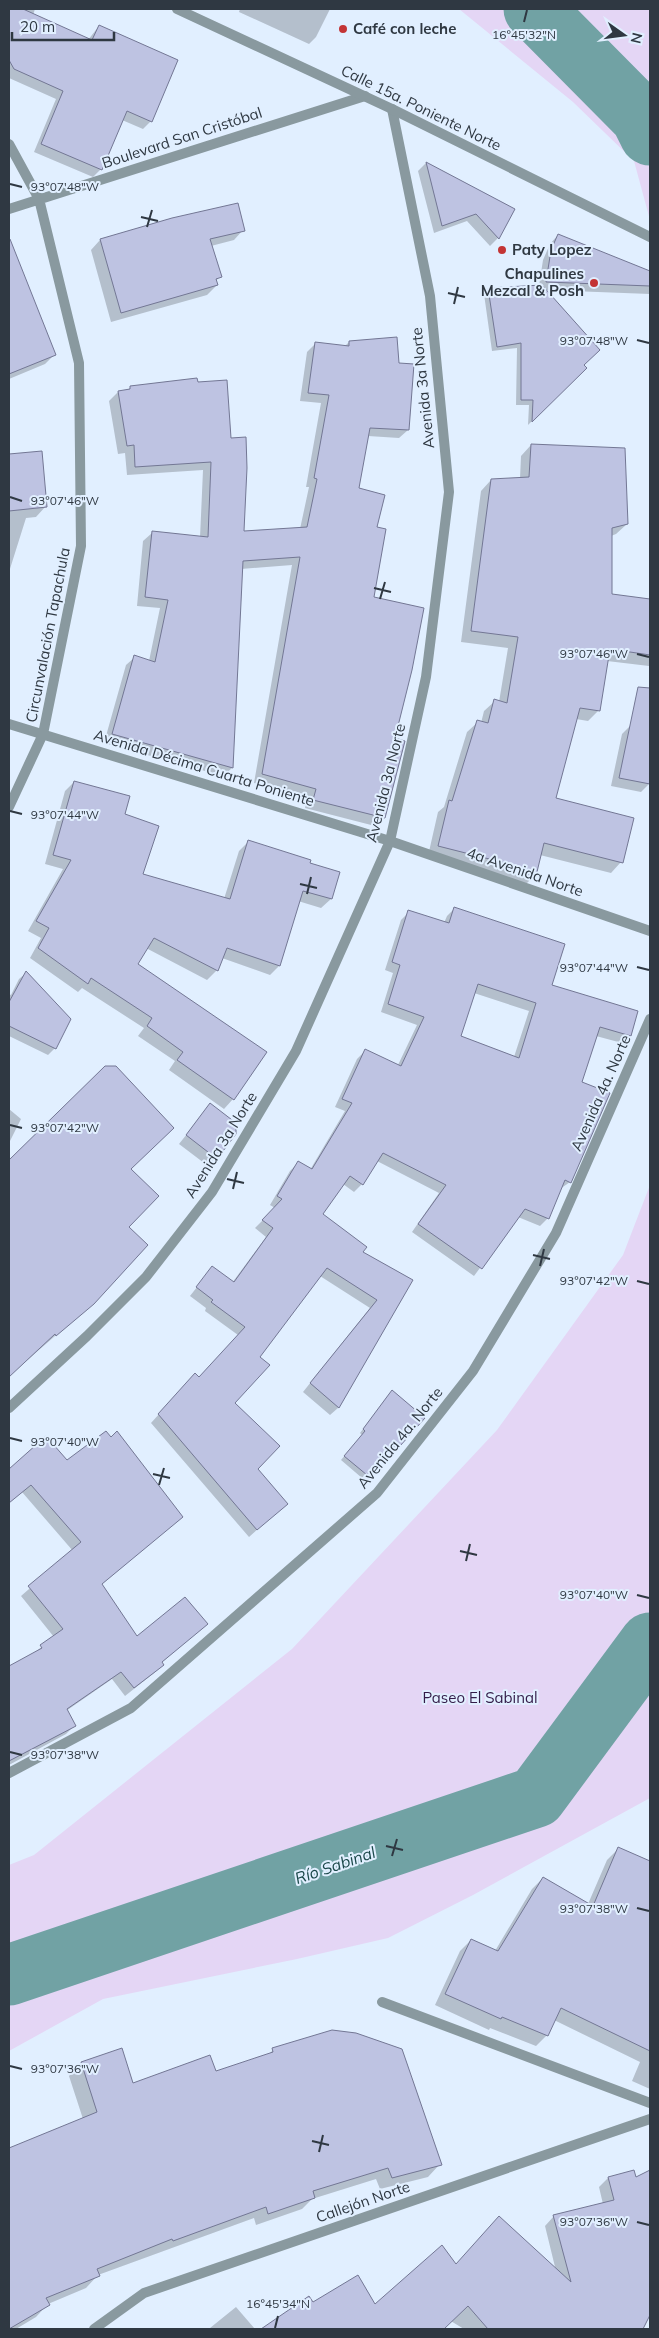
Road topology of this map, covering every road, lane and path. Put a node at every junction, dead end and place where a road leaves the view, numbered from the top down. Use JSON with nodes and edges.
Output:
{"nodes":[{"id":1,"x":177,"y":9,"type":"edge"},
{"id":2,"x":364,"y":96,"type":"junction"},
{"id":3,"x":392,"y":109,"type":"junction"},
{"id":4,"x":9,"y":144,"type":"edge"},
{"id":5,"x":39,"y":199,"type":"junction"},
{"id":6,"x":9,"y":209,"type":"edge"},
{"id":7,"x":650,"y":236,"type":"edge"},
{"id":8,"x":9,"y":724,"type":"edge"},
{"id":9,"x":43,"y":734,"type":"junction"},
{"id":10,"x":9,"y":807,"type":"edge"},
{"id":11,"x":390,"y":841,"type":"junction"},
{"id":12,"x":650,"y":931,"type":"edge"},
{"id":13,"x":650,"y":1019,"type":"edge"},
{"id":14,"x":9,"y":1408,"type":"edge"},
{"id":15,"x":9,"y":1774,"type":"edge"},
{"id":16,"x":382,"y":2002,"type":"dead end"},
{"id":17,"x":650,"y":2103,"type":"edge"},
{"id":18,"x":650,"y":2119,"type":"edge"},
{"id":19,"x":94,"y":2329,"type":"edge"}],
"edges":[{"from":1,"to":2,"type":"street","name":"Calle 15a. Poniente Norte"},
{"from":2,"to":3,"type":"street","name":"Calle 15a. Poniente Norte"},
{"from":2,"to":5,"type":"street","name":"Boulevard San Cristóbal"},
{"from":3,"to":7,"type":"street","name":"Calle 15a. Poniente Norte"},
{"from":3,"to":11,"type":"street","name":"Avenida 3a Norte"},
{"from":4,"to":5,"type":"street","name":"Circunvalación Tapachula"},
{"from":5,"to":6,"type":"street","name":"Boulevard San Cristóbal"},
{"from":5,"to":9,"type":"street","name":"Circunvalación Tapachula"},
{"from":8,"to":9,"type":"street","name":"Avenida Décima Cuarta Poniente"},
{"from":9,"to":10,"type":"street","name":"Circunvalación Tapachula"},
{"from":9,"to":11,"type":"street","name":"Avenida Décima Cuarta Poniente"},
{"from":11,"to":12,"type":"street","name":"4a Avenida Norte"},
{"from":11,"to":14,"type":"street","name":"Avenida 3a Norte"},
{"from":13,"to":15,"type":"street","name":"Avenida 4a. Norte"},
{"from":16,"to":17,"type":"street"},
{"from":18,"to":19,"type":"street","name":"Callejón Norte"}]}
